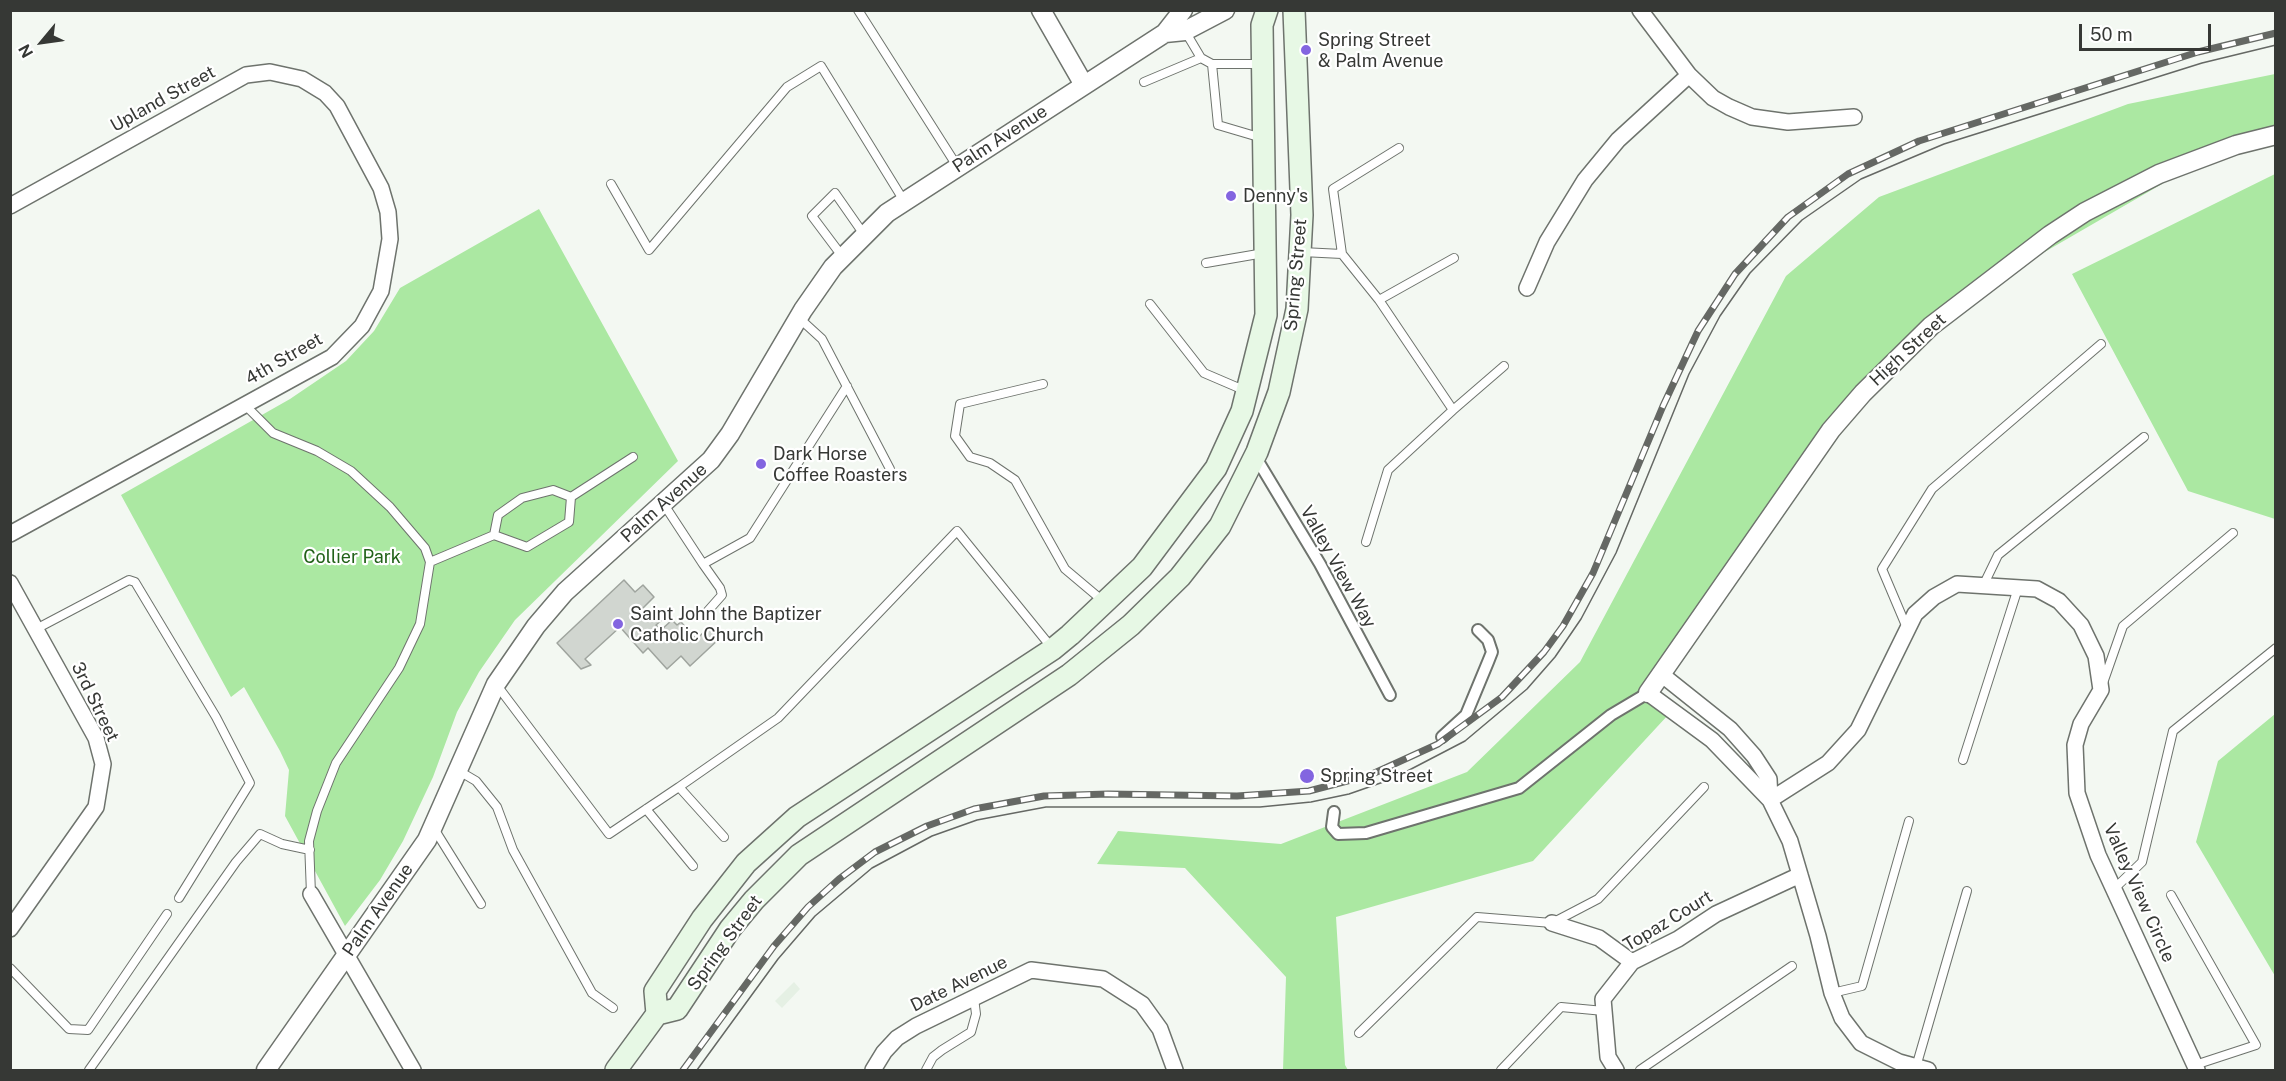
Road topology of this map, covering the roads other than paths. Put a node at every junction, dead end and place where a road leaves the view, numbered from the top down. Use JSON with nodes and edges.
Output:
{"nodes":[{"id":1,"x":858,"y":10,"type":"edge"},
{"id":2,"x":1041,"y":10,"type":"edge"},
{"id":3,"x":1183,"y":10,"type":"edge"},
{"id":4,"x":1225,"y":10,"type":"edge"},
{"id":5,"x":1267,"y":10,"type":"edge"},
{"id":6,"x":1294,"y":10,"type":"edge"},
{"id":7,"x":1640,"y":10,"type":"edge"},
{"id":8,"x":1185,"y":31,"type":"junction"},
{"id":9,"x":1165,"y":33,"type":"junction"},
{"id":10,"x":1201,"y":58,"type":"junction"},
{"id":11,"x":1212,"y":64,"type":"junction"},
{"id":12,"x":1262,"y":64,"type":"junction"},
{"id":13,"x":1689,"y":75,"type":"junction"},
{"id":14,"x":1144,"y":82,"type":"dead end"},
{"id":15,"x":1084,"y":85,"type":"junction"},
{"id":16,"x":337,"y":106,"type":"joint"},
{"id":17,"x":1854,"y":117,"type":"dead end"},
{"id":18,"x":2276,"y":135,"type":"edge"},
{"id":19,"x":1264,"y":138,"type":"junction"},
{"id":20,"x":1399,"y":148,"type":"dead end"},
{"id":21,"x":957,"y":166,"type":"junction"},
{"id":22,"x":611,"y":184,"type":"dead end"},
{"id":23,"x":905,"y":202,"type":"junction"},
{"id":24,"x":10,"y":206,"type":"edge"},
{"id":25,"x":865,"y":236,"type":"junction"},
{"id":26,"x":1266,"y":250,"type":"junction"},
{"id":27,"x":1300,"y":252,"type":"junction"},
{"id":28,"x":1342,"y":254,"type":"junction"},
{"id":29,"x":843,"y":258,"type":"junction"},
{"id":30,"x":1454,"y":258,"type":"dead end"},
{"id":31,"x":1206,"y":263,"type":"dead end"},
{"id":32,"x":1527,"y":288,"type":"dead end"},
{"id":33,"x":1379,"y":300,"type":"junction"},
{"id":34,"x":1150,"y":304,"type":"dead end"},
{"id":35,"x":798,"y":317,"type":"junction"},
{"id":36,"x":2101,"y":344,"type":"dead end"},
{"id":37,"x":1504,"y":366,"type":"dead end"},
{"id":38,"x":1043,"y":384,"type":"dead end"},
{"id":39,"x":847,"y":386,"type":"junction"},
{"id":40,"x":1247,"y":391,"type":"junction"},
{"id":41,"x":243,"y":404,"type":"junction"},
{"id":42,"x":1453,"y":410,"type":"junction"},
{"id":43,"x":2144,"y":437,"type":"dead end"},
{"id":44,"x":1255,"y":456,"type":"junction"},
{"id":45,"x":633,"y":457,"type":"dead end"},
{"id":46,"x":891,"y":469,"type":"dead end"},
{"id":47,"x":571,"y":497,"type":"junction"},
{"id":48,"x":663,"y":503,"type":"junction"},
{"id":49,"x":2233,"y":533,"type":"dead end"},
{"id":50,"x":10,"y":534,"type":"edge"},
{"id":51,"x":494,"y":535,"type":"junction"},
{"id":52,"x":1366,"y":542,"type":"dead end"},
{"id":53,"x":430,"y":562,"type":"junction"},
{"id":54,"x":703,"y":564,"type":"junction"},
{"id":55,"x":10,"y":583,"type":"edge"},
{"id":56,"x":1983,"y":586,"type":"junction"},
{"id":57,"x":2018,"y":588,"type":"junction"},
{"id":58,"x":1104,"y":602,"type":"junction"},
{"id":59,"x":706,"y":613,"type":"dead end"},
{"id":60,"x":36,"y":629,"type":"junction"},
{"id":61,"x":1907,"y":629,"type":"junction"},
{"id":62,"x":1478,"y":630,"type":"dead end"},
{"id":63,"x":2276,"y":648,"type":"edge"},
{"id":64,"x":1053,"y":649,"type":"junction"},
{"id":65,"x":1661,"y":674,"type":"junction"},
{"id":66,"x":496,"y":684,"type":"junction"},
{"id":67,"x":2100,"y":690,"type":"junction"},
{"id":68,"x":1648,"y":693,"type":"junction"},
{"id":69,"x":1390,"y":695,"type":"dead end"},
{"id":70,"x":1442,"y":737,"type":"dead end"},
{"id":71,"x":1963,"y":760,"type":"dead end"},
{"id":72,"x":458,"y":770,"type":"junction"},
{"id":73,"x":679,"y":787,"type":"junction"},
{"id":74,"x":1704,"y":787,"type":"dead end"},
{"id":75,"x":1770,"y":800,"type":"junction"},
{"id":76,"x":646,"y":809,"type":"junction"},
{"id":77,"x":1334,"y":812,"type":"dead end"},
{"id":78,"x":1909,"y":821,"type":"dead end"},
{"id":79,"x":433,"y":826,"type":"junction"},
{"id":80,"x":724,"y":837,"type":"dead end"},
{"id":81,"x":310,"y":850,"type":"junction"},
{"id":82,"x":693,"y":866,"type":"dead end"},
{"id":83,"x":1800,"y":875,"type":"junction"},
{"id":84,"x":2114,"y":889,"type":"junction"},
{"id":85,"x":1967,"y":891,"type":"dead end"},
{"id":86,"x":311,"y":894,"type":"joint"},
{"id":87,"x":2171,"y":895,"type":"dead end"},
{"id":88,"x":179,"y":898,"type":"dead end"},
{"id":89,"x":481,"y":904,"type":"dead end"},
{"id":90,"x":166,"y":914,"type":"dead end"},
{"id":91,"x":1552,"y":923,"type":"junction"},
{"id":92,"x":10,"y":929,"type":"edge"},
{"id":93,"x":347,"y":955,"type":"junction"},
{"id":94,"x":1632,"y":962,"type":"junction"},
{"id":95,"x":1792,"y":966,"type":"dead end"},
{"id":96,"x":10,"y":968,"type":"edge"},
{"id":97,"x":1832,"y":993,"type":"junction"},
{"id":98,"x":974,"y":998,"type":"junction"},
{"id":99,"x":613,"y":1008,"type":"dead end"},
{"id":100,"x":1604,"y":1011,"type":"junction"},
{"id":101,"x":657,"y":1014,"type":"junction"},
{"id":102,"x":1359,"y":1033,"type":"dead end"},
{"id":103,"x":2196,"y":1068,"type":"edge"},
{"id":104,"x":1922,"y":1069,"type":"edge"},
{"id":105,"x":89,"y":1071,"type":"edge"},
{"id":106,"x":266,"y":1071,"type":"edge"},
{"id":107,"x":413,"y":1071,"type":"edge"},
{"id":108,"x":616,"y":1071,"type":"edge"},
{"id":109,"x":873,"y":1071,"type":"edge"},
{"id":110,"x":926,"y":1071,"type":"edge"},
{"id":111,"x":1175,"y":1071,"type":"edge"},
{"id":112,"x":1501,"y":1071,"type":"edge"},
{"id":113,"x":1616,"y":1071,"type":"edge"},
{"id":114,"x":1640,"y":1071,"type":"edge"}],
"edges":[{"from":1,"to":21,"type":"lane"},
{"from":2,"to":15,"type":"street"},
{"from":3,"to":9,"type":"street","name":"Palm Avenue"},
{"from":4,"to":8,"type":"street","name":"Palm Avenue"},
{"from":5,"to":12,"type":"main road","name":"Spring Street"},
{"from":6,"to":27,"type":"main road","name":"Spring Street"},
{"from":7,"to":13,"type":"street"},
{"from":8,"to":9,"type":"street","name":"Palm Avenue"},
{"from":8,"to":10,"type":"lane"},
{"from":9,"to":15,"type":"street","name":"Palm Avenue"},
{"from":10,"to":11,"type":"lane"},
{"from":10,"to":14,"type":"lane"},
{"from":11,"to":12,"type":"lane"},
{"from":11,"to":19,"type":"lane"},
{"from":12,"to":19,"type":"main road","name":"Spring Street"},
{"from":13,"to":17,"type":"street"},
{"from":13,"to":32,"type":"street"},
{"from":15,"to":21,"type":"street","name":"Palm Avenue"},
{"from":16,"to":24,"type":"street","name":"Upland Street"},
{"from":16,"to":41,"type":"street","name":"4th Street"},
{"from":18,"to":65,"type":"street","name":"High Street"},
{"from":19,"to":26,"type":"main road","name":"Spring Street"},
{"from":20,"to":28,"type":"lane"},
{"from":21,"to":23,"type":"street","name":"Palm Avenue"},
{"from":22,"to":23,"type":"lane"},
{"from":23,"to":25,"type":"street","name":"Palm Avenue"},
{"from":25,"to":29,"type":"street","name":"Palm Avenue"},
{"from":25,"to":29,"type":"lane"},
{"from":26,"to":27,"type":"main road"},
{"from":26,"to":31,"type":"lane"},
{"from":26,"to":40,"type":"main road","name":"Spring Street"},
{"from":27,"to":28,"type":"lane"},
{"from":27,"to":44,"type":"main road","name":"Spring Street"},
{"from":28,"to":33,"type":"lane"},
{"from":29,"to":35,"type":"street","name":"Palm Avenue"},
{"from":30,"to":33,"type":"lane"},
{"from":33,"to":42,"type":"lane"},
{"from":34,"to":40,"type":"lane"},
{"from":35,"to":39,"type":"lane"},
{"from":35,"to":48,"type":"street","name":"Palm Avenue"},
{"from":36,"to":61,"type":"lane"},
{"from":37,"to":42,"type":"lane"},
{"from":38,"to":58,"type":"lane"},
{"from":39,"to":46,"type":"lane"},
{"from":39,"to":54,"type":"lane"},
{"from":40,"to":58,"type":"main road","name":"Spring Street"},
{"from":41,"to":50,"type":"street","name":"4th Street"},
{"from":41,"to":53,"type":"lane"},
{"from":42,"to":52,"type":"lane"},
{"from":43,"to":56,"type":"lane"},
{"from":44,"to":69,"type":"street","name":"Valley View Way"},
{"from":44,"to":101,"type":"main road","name":"Spring Street"},
{"from":45,"to":47,"type":"lane"},
{"from":47,"to":51,"type":"lane"},
{"from":47,"to":51,"type":"lane"},
{"from":48,"to":54,"type":"lane"},
{"from":48,"to":66,"type":"street","name":"Palm Avenue"},
{"from":49,"to":67,"type":"lane"},
{"from":51,"to":53,"type":"lane"},
{"from":53,"to":81,"type":"lane"},
{"from":54,"to":59,"type":"lane"},
{"from":55,"to":60,"type":"street","name":"3rd Street"},
{"from":56,"to":57,"type":"street"},
{"from":56,"to":61,"type":"street"},
{"from":57,"to":67,"type":"street"},
{"from":57,"to":71,"type":"lane"},
{"from":58,"to":64,"type":"main road","name":"Spring Street"},
{"from":60,"to":88,"type":"lane"},
{"from":60,"to":92,"type":"street","name":"3rd Street"},
{"from":61,"to":75,"type":"street"},
{"from":62,"to":70,"type":"street"},
{"from":63,"to":84,"type":"lane"},
{"from":64,"to":73,"type":"lane"},
{"from":64,"to":101,"type":"main road","name":"Spring Street"},
{"from":65,"to":68,"type":"street","name":"High Street"},
{"from":65,"to":75,"type":"street"},
{"from":66,"to":72,"type":"street","name":"Palm Avenue"},
{"from":66,"to":76,"type":"lane"},
{"from":67,"to":84,"type":"street","name":"Valley View Circle"},
{"from":68,"to":75,"type":"street"},
{"from":68,"to":77,"type":"street"},
{"from":72,"to":79,"type":"street","name":"Palm Avenue"},
{"from":72,"to":99,"type":"lane"},
{"from":73,"to":76,"type":"lane"},
{"from":73,"to":80,"type":"lane"},
{"from":74,"to":91,"type":"lane"},
{"from":75,"to":83,"type":"street"},
{"from":76,"to":82,"type":"lane"},
{"from":78,"to":97,"type":"lane"},
{"from":79,"to":89,"type":"lane"},
{"from":79,"to":93,"type":"street","name":"Palm Avenue"},
{"from":81,"to":86,"type":"lane"},
{"from":81,"to":105,"type":"lane"},
{"from":83,"to":94,"type":"street","name":"Topaz Court"},
{"from":83,"to":97,"type":"street"},
{"from":84,"to":103,"type":"street","name":"Valley View Circle"},
{"from":85,"to":104,"type":"lane"},
{"from":86,"to":93,"type":"street"},
{"from":87,"to":103,"type":"lane"},
{"from":90,"to":96,"type":"lane"},
{"from":91,"to":94,"type":"street"},
{"from":91,"to":102,"type":"lane"},
{"from":93,"to":106,"type":"street","name":"Palm Avenue"},
{"from":93,"to":107,"type":"street"},
{"from":94,"to":100,"type":"street","name":"Topaz Court"},
{"from":95,"to":114,"type":"lane"},
{"from":97,"to":104,"type":"street"},
{"from":98,"to":109,"type":"street","name":"Date Avenue"},
{"from":98,"to":110,"type":"lane"},
{"from":98,"to":111,"type":"street","name":"Date Avenue"},
{"from":100,"to":112,"type":"lane"},
{"from":100,"to":113,"type":"street","name":"Topaz Court"},
{"from":101,"to":108,"type":"main road","name":"Spring Street"}]}
